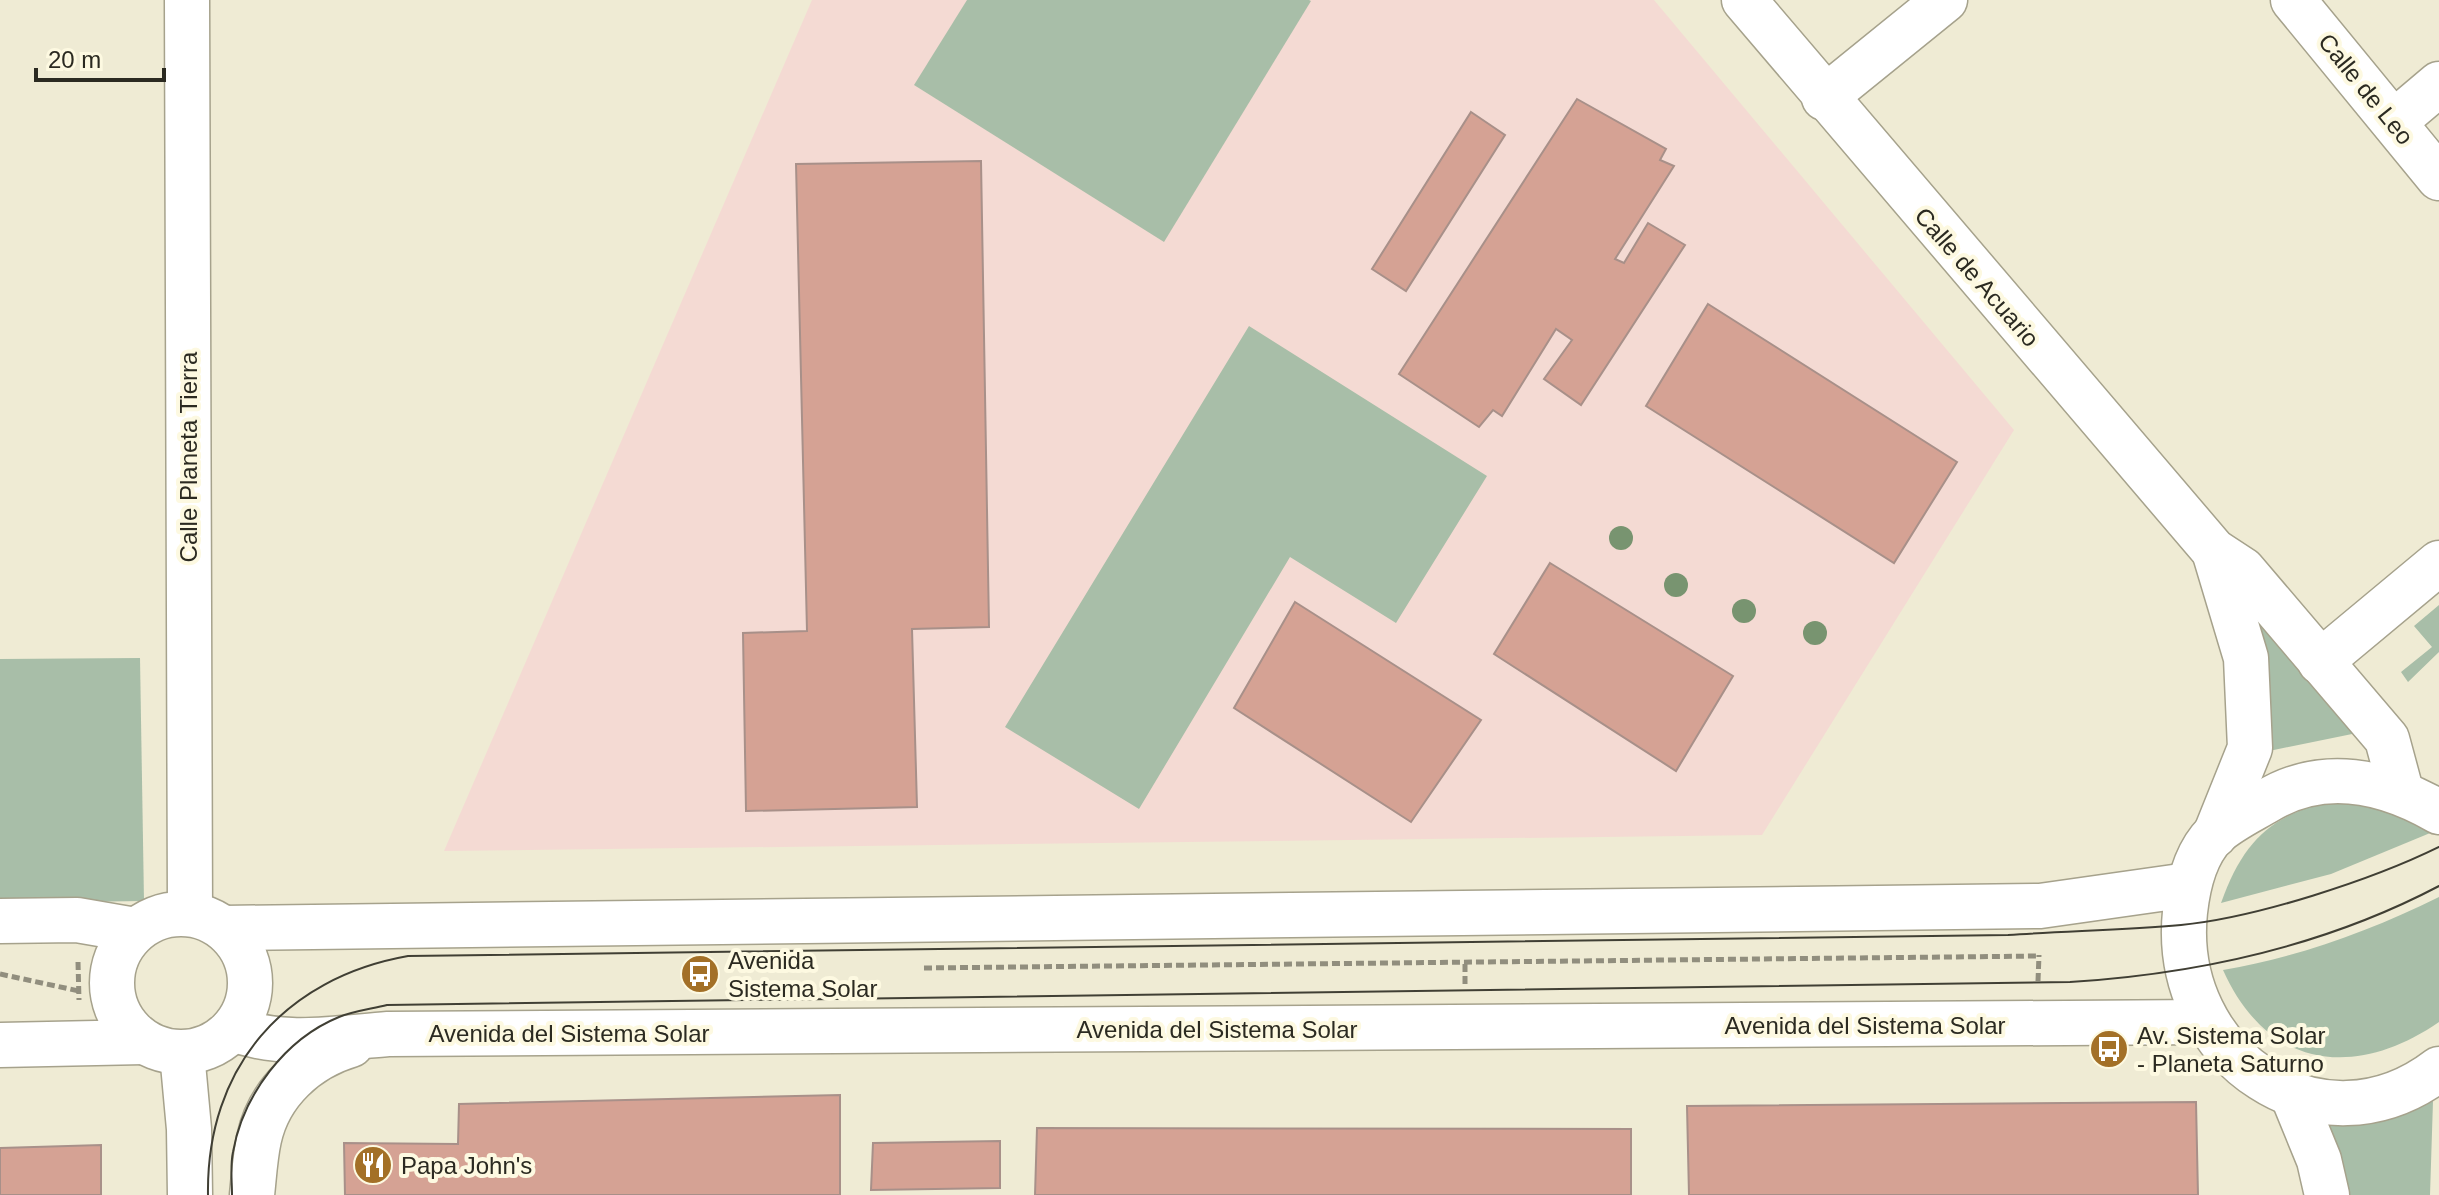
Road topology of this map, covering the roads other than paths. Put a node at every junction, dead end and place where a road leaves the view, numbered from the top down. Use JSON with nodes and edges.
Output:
{"nodes":[{"id":1,"x":187,"y":0,"type":"edge"},
{"id":2,"x":1744,"y":0,"type":"edge"},
{"id":3,"x":1945,"y":0,"type":"edge"},
{"id":4,"x":2293,"y":0,"type":"edge"},
{"id":5,"x":2439,"y":84,"type":"edge"},
{"id":6,"x":1824,"y":98,"type":"junction"},
{"id":7,"x":2394,"y":122,"type":"junction"},
{"id":8,"x":2439,"y":178,"type":"edge"},
{"id":9,"x":2214,"y":551,"type":"junction"},
{"id":10,"x":2439,"y":563,"type":"edge"},
{"id":11,"x":2320,"y":662,"type":"junction"},
{"id":12,"x":2401,"y":791,"type":"junction"},
{"id":13,"x":2439,"y":812,"type":"edge"},
{"id":14,"x":2215,"y":835,"type":"junction"},
{"id":15,"x":2188,"y":885,"type":"junction"},
{"id":16,"x":0,"y":921,"type":"edge"},
{"id":17,"x":207,"y":921,"type":"junction"},
{"id":18,"x":135,"y":930,"type":"junction"},
{"id":19,"x":2204,"y":1022,"type":"junction"},
{"id":20,"x":233,"y":1029,"type":"junction"},
{"id":21,"x":388,"y":1034,"type":"junction"},
{"id":22,"x":0,"y":1045,"type":"edge"},
{"id":23,"x":163,"y":1047,"type":"junction"},
{"id":24,"x":2439,"y":1069,"type":"edge"},
{"id":25,"x":2292,"y":1094,"type":"junction"},
{"id":26,"x":190,"y":1195,"type":"edge"},
{"id":27,"x":252,"y":1195,"type":"edge"},
{"id":28,"x":2327,"y":1195,"type":"edge"}],
"edges":[{"from":1,"to":17,"type":"street","name":"Calle Planeta Tierra"},
{"from":2,"to":6,"type":"street","name":"Calle de Acuario"},
{"from":3,"to":6,"type":"street"},
{"from":4,"to":7,"type":"street","name":"Calle de Leo"},
{"from":5,"to":7,"type":"street"},
{"from":6,"to":9,"type":"street","name":"Calle de Acuario"},
{"from":7,"to":8,"type":"street","name":"Calle de Leo"},
{"from":9,"to":11,"type":"street","name":"Calle de Acuario"},
{"from":9,"to":14,"type":"street","name":"Calle de Acuario"},
{"from":10,"to":11,"type":"street"},
{"from":11,"to":12,"type":"street","name":"Calle de Acuario"},
{"from":12,"to":13,"type":"street"},
{"from":12,"to":14,"type":"street"},
{"from":14,"to":15,"type":"street","name":"Calle de Acuario"},
{"from":15,"to":17,"type":"street"},
{"from":15,"to":19,"type":"street"},
{"from":16,"to":18,"type":"street"},
{"from":17,"to":18,"type":"street"},
{"from":17,"to":20,"type":"street"},
{"from":18,"to":23,"type":"street"},
{"from":19,"to":21,"type":"street","name":"Avenida del Sistema Solar"},
{"from":19,"to":25,"type":"street"},
{"from":20,"to":21,"type":"street","name":"Avenida del Sistema Solar"},
{"from":20,"to":23,"type":"street"},
{"from":21,"to":27,"type":"street"},
{"from":22,"to":23,"type":"street"},
{"from":23,"to":26,"type":"street"},
{"from":24,"to":25,"type":"street"},
{"from":25,"to":28,"type":"street"}]}
